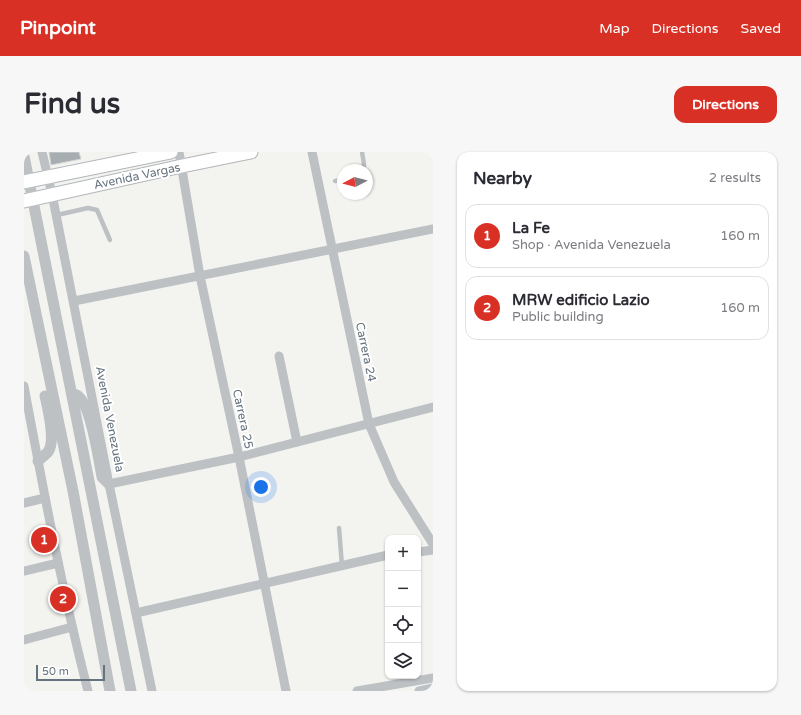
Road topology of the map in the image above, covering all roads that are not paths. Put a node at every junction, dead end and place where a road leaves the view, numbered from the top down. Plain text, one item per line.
1 (42, 152) edge
2 (171, 152) edge
3 (179, 152) edge
4 (251, 152) edge
5 (312, 152) edge
6 (362, 152) edge
7 (24, 156) edge
8 (364, 164) edge
9 (182, 166) junction
10 (48, 177) junction
11 (26, 181) edge
12 (52, 194) junction
13 (29, 200) edge
14 (57, 215) junction
15 (433, 230) edge
16 (110, 240) dead end
17 (333, 250) junction
18 (24, 256) edge
19 (200, 276) junction
20 (74, 301) junction
21 (40, 336) junction
22 (279, 356) dead end
23 (24, 386) edge
24 (72, 394) junction
25 (433, 407) edge
26 (369, 424) junction
27 (297, 442) junction
28 (239, 457) junction
29 (38, 461) junction
30 (109, 484) junction
31 (45, 498) junction
32 (24, 503) edge
33 (340, 528) dead end
34 (433, 544) edge
35 (433, 550) edge
36 (421, 552) edge
37 (385, 556) edge
38 (58, 563) junction
39 (342, 566) junction
40 (24, 571) edge
41 (264, 585) junction
42 (136, 613) junction
43 (72, 627) junction
44 (24, 640) edge
45 (433, 678) edge
46 (413, 679) edge
47 (421, 679) edge
48 (433, 688) edge
49 (88, 691) edge
50 (110, 691) edge
51 (131, 691) edge
52 (152, 691) edge
53 (286, 691) edge
54 (357, 691) edge
55 (419, 691) edge

1 - 10 street, Avenida Venezuela
2 - 10 main road, Avenida Vargas
3 - 9 street, Carrera 25
4 - 9 main road, Avenida Vargas
5 - 17 street, Carrera 24
6 - 8 lane
7 - 11 street
9 - 12 main road, Avenida Vargas
9 - 19 street, Carrera 25
10 - 11 main road, Avenida Vargas
10 - 12 street, Avenida Venezuela
11 - 13 street
12 - 13 main road, Avenida Vargas
12 - 14 street, Avenida Venezuela
13 - 24 street
14 - 16 lane
14 - 20 street, Avenida Venezuela
15 - 17 street
17 - 19 street
17 - 26 street, Carrera 24
18 - 21 street
19 - 20 street
19 - 28 street, Carrera 25
20 - 30 street, Avenida Venezuela
21 - 29 street
21 - 50 street
22 - 27 street
23 - 29 street
24 - 30 street
24 - 51 street
25 - 26 street
26 - 27 street
26 - 34 street, Carrera 24
27 - 28 street
28 - 30 street
28 - 41 street, Carrera 25
29 - 31 street
30 - 42 street, Avenida Venezuela
31 - 32 street
31 - 38 street
33 - 39 lane
35 - 36 street
37 - 39 street
38 - 40 street
38 - 43 street
39 - 41 street
41 - 42 street
41 - 53 street, Carrera 25
42 - 52 street, Avenida Venezuela
43 - 44 street
43 - 49 street
45 - 47 street
46 - 54 street
48 - 55 street

